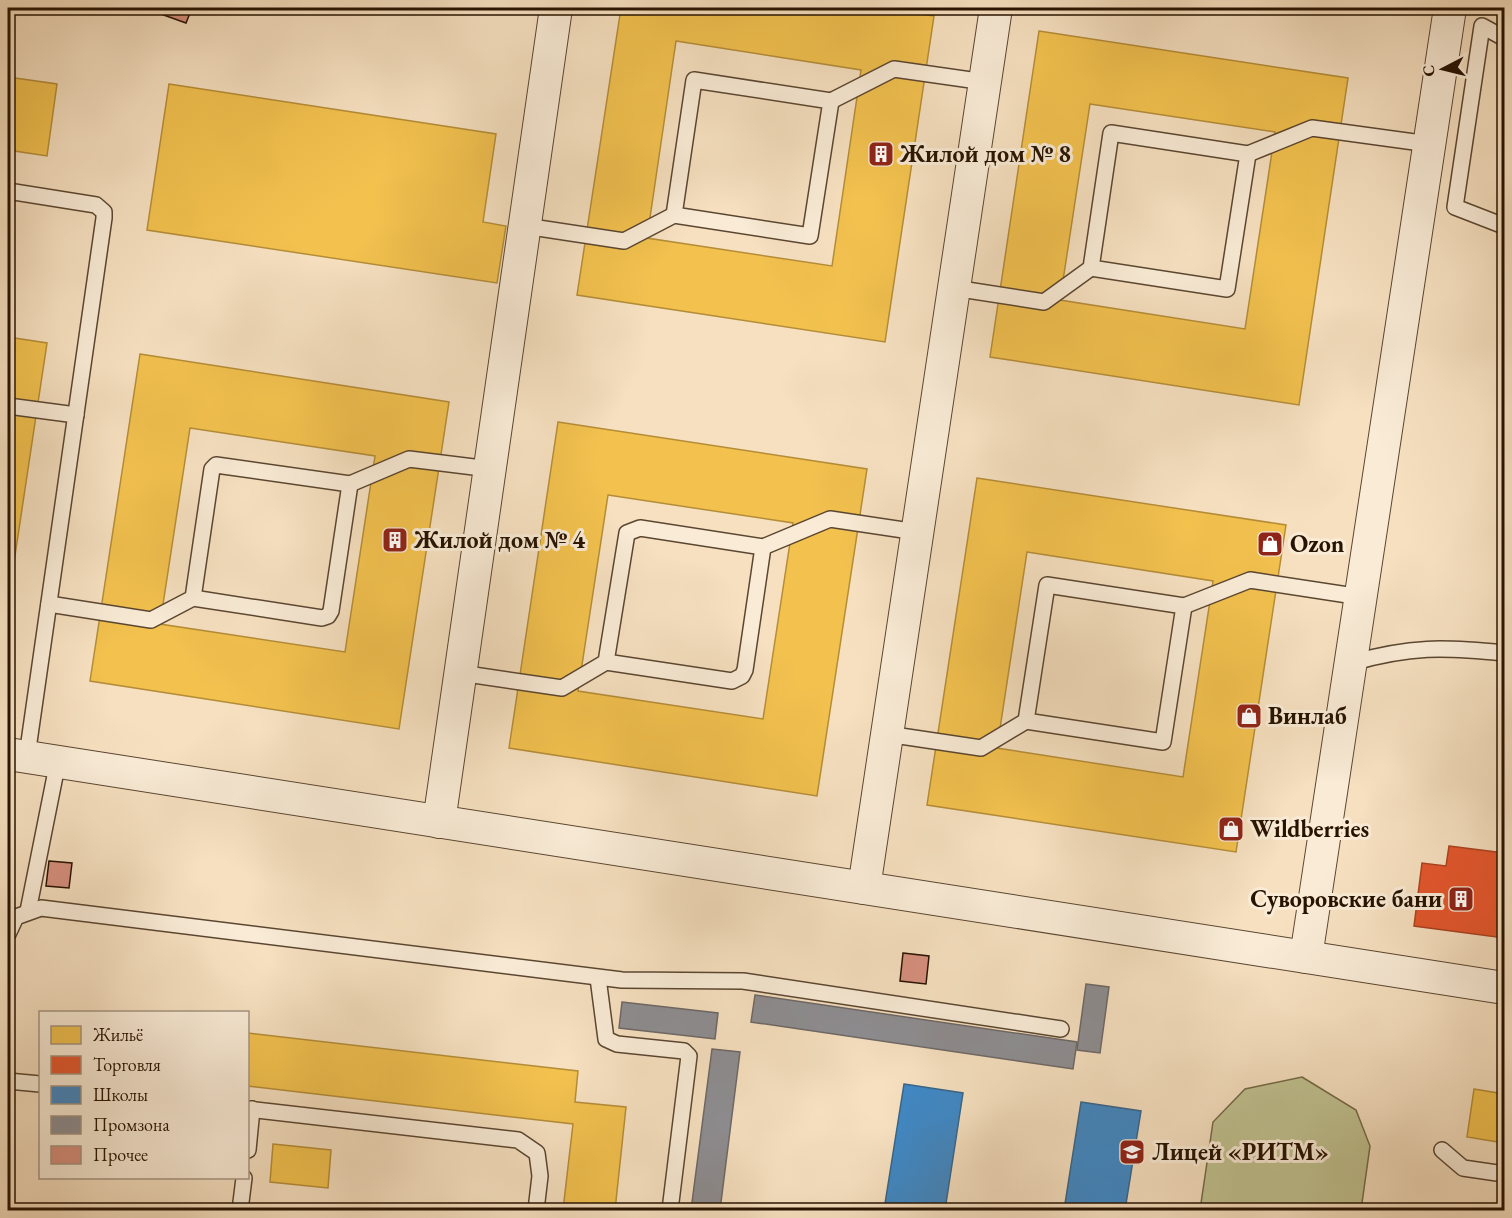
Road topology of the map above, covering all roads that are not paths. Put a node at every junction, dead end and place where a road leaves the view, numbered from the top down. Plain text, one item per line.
1 (556, 8) edge
2 (996, 8) edge
3 (1450, 8) edge
4 (1504, 38) edge
5 (985, 82) junction
6 (831, 101) junction
7 (1429, 144) junction
8 (1248, 154) junction
9 (8, 191) edge
10 (674, 215) junction
11 (525, 226) junction
12 (1504, 226) edge
13 (1091, 268) junction
14 (954, 288) junction
15 (8, 406) edge
16 (76, 415) junction
17 (490, 469) junction
18 (350, 484) junction
19 (917, 532) junction
20 (763, 548) junction
21 (1361, 597) junction
22 (193, 598) junction
23 (49, 604) junction
24 (1184, 606) junction
25 (1504, 653) edge
26 (606, 662) junction
27 (1351, 663) junction
28 (460, 673) junction
29 (1026, 721) junction
30 (887, 734) junction
31 (17, 755) edge
32 (58, 761) junction
33 (439, 822) junction
34 (864, 888) junction
35 (28, 911) junction
36 (8, 934) edge
37 (1306, 957) junction
38 (598, 978) junction
39 (1504, 988) edge
40 (1061, 1029) dead end
41 (8, 1081) edge
42 (39, 1084) edge
43 (250, 1109) edge
44 (249, 1130) edge
45 (1442, 1150) dead end
46 (1504, 1174) edge
47 (244, 1179) edge
48 (240, 1210) edge
49 (536, 1210) edge
50 (670, 1210) edge

1 - 11 street
2 - 5 street
3 - 7 street
4 - 12 lane
5 - 6 lane
5 - 14 street
6 - 10 lane
6 - 10 lane
7 - 8 lane
7 - 21 street
8 - 13 lane
8 - 13 lane
9 - 16 lane
10 - 11 lane
11 - 17 street
13 - 14 lane
14 - 19 street
15 - 16 lane
16 - 23 lane
17 - 18 lane
17 - 28 street
18 - 22 lane
18 - 22 lane
19 - 20 lane
19 - 30 street
20 - 26 lane
20 - 26 lane
21 - 24 lane
21 - 27 street
22 - 23 lane
23 - 31 lane
24 - 29 lane
24 - 29 lane
25 - 27 lane
26 - 28 lane
27 - 37 street
28 - 33 street
29 - 30 lane
30 - 34 street
31 - 32 street
32 - 33 street
32 - 35 lane
33 - 34 street
34 - 37 street
35 - 36 lane
35 - 38 lane
37 - 39 street
38 - 40 lane
38 - 50 lane
41 - 42 lane
43 - 44 lane
43 - 49 lane
45 - 46 lane
47 - 48 lane

